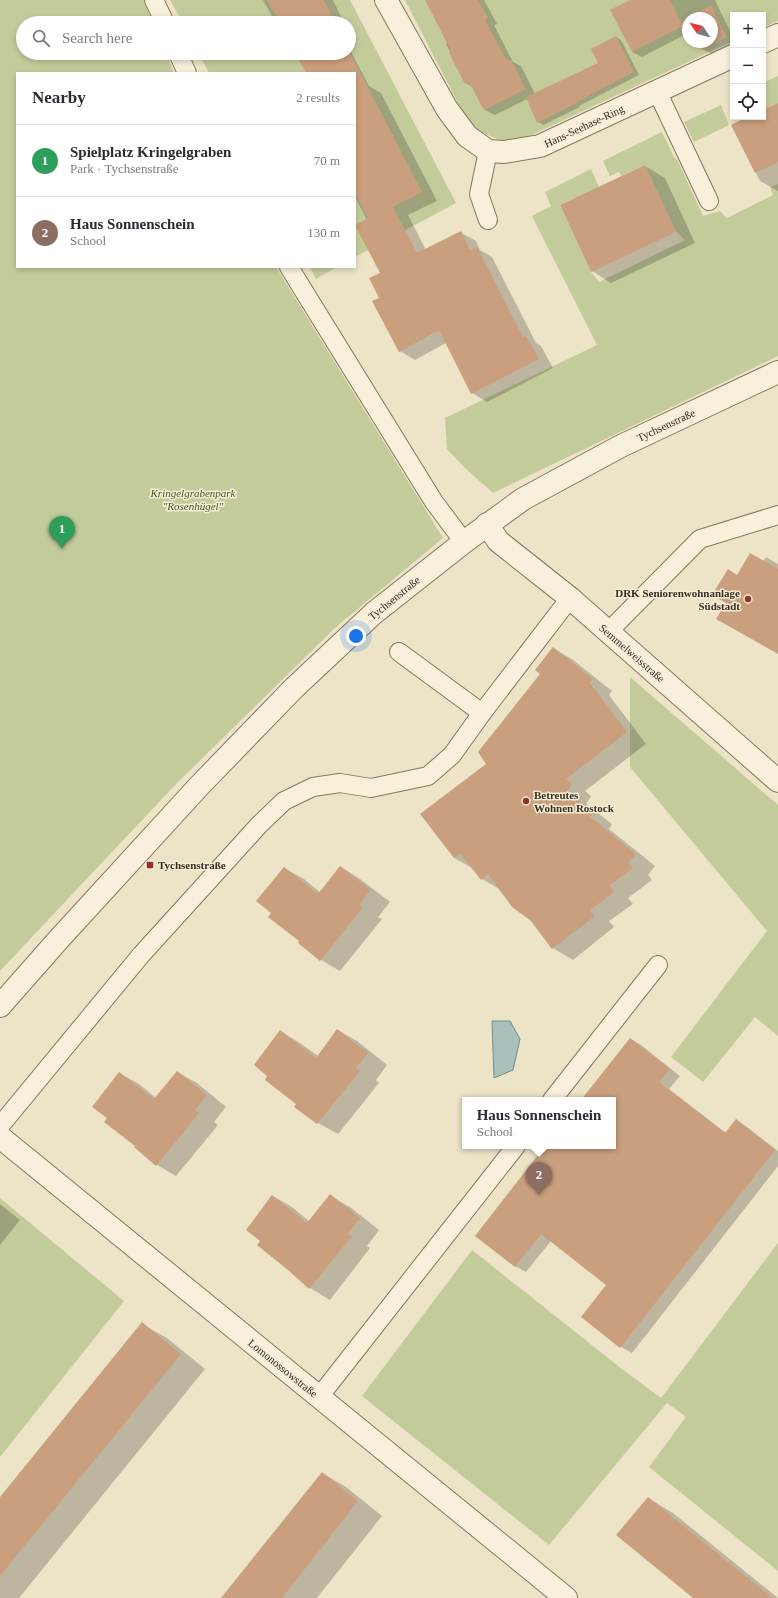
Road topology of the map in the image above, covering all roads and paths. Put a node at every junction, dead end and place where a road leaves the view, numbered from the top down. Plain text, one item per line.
1 (154, 0) edge
2 (386, 0) edge
3 (162, 16) edge
4 (778, 34) edge
5 (766, 40) edge
6 (730, 57) edge
7 (181, 60) edge
8 (187, 72) edge
9 (657, 91) junction
10 (488, 151) junction
11 (708, 201) dead end
12 (488, 220) dead end
13 (290, 268) edge
14 (778, 372) edge
15 (778, 516) edge
16 (487, 524) junction
17 (464, 542) junction
18 (570, 598) junction
19 (608, 632) junction
20 (399, 652) dead end
21 (482, 713) junction
22 (778, 781) edge
23 (658, 966) dead end
24 (0, 1006) edge
25 (554, 1097) edge
26 (0, 1126) edge
27 (0, 1137) edge
28 (514, 1149) edge
29 (319, 1397) junction
30 (566, 1598) edge

1 - 3 lane
2 - 10 street
4 - 5 street
6 - 9 street, Hans-Seehase-Ring
7 - 8 lane
9 - 10 street, Hans-Seehase-Ring
9 - 11 lane
10 - 12 lane
13 - 17 lane
14 - 16 street, Tychsenstraße
15 - 19 lane
16 - 17 street, Tychsenstraße
16 - 18 street, Semmelweisstraße
17 - 24 street, Tychsenstraße
18 - 19 street, Semmelweisstraße
18 - 21 lane
19 - 22 street, Semmelweisstraße
20 - 21 lane
21 - 26 lane
23 - 25 lane
27 - 29 street, Lomonossowstraße
28 - 29 lane
29 - 30 street, Lomonossowstraße

